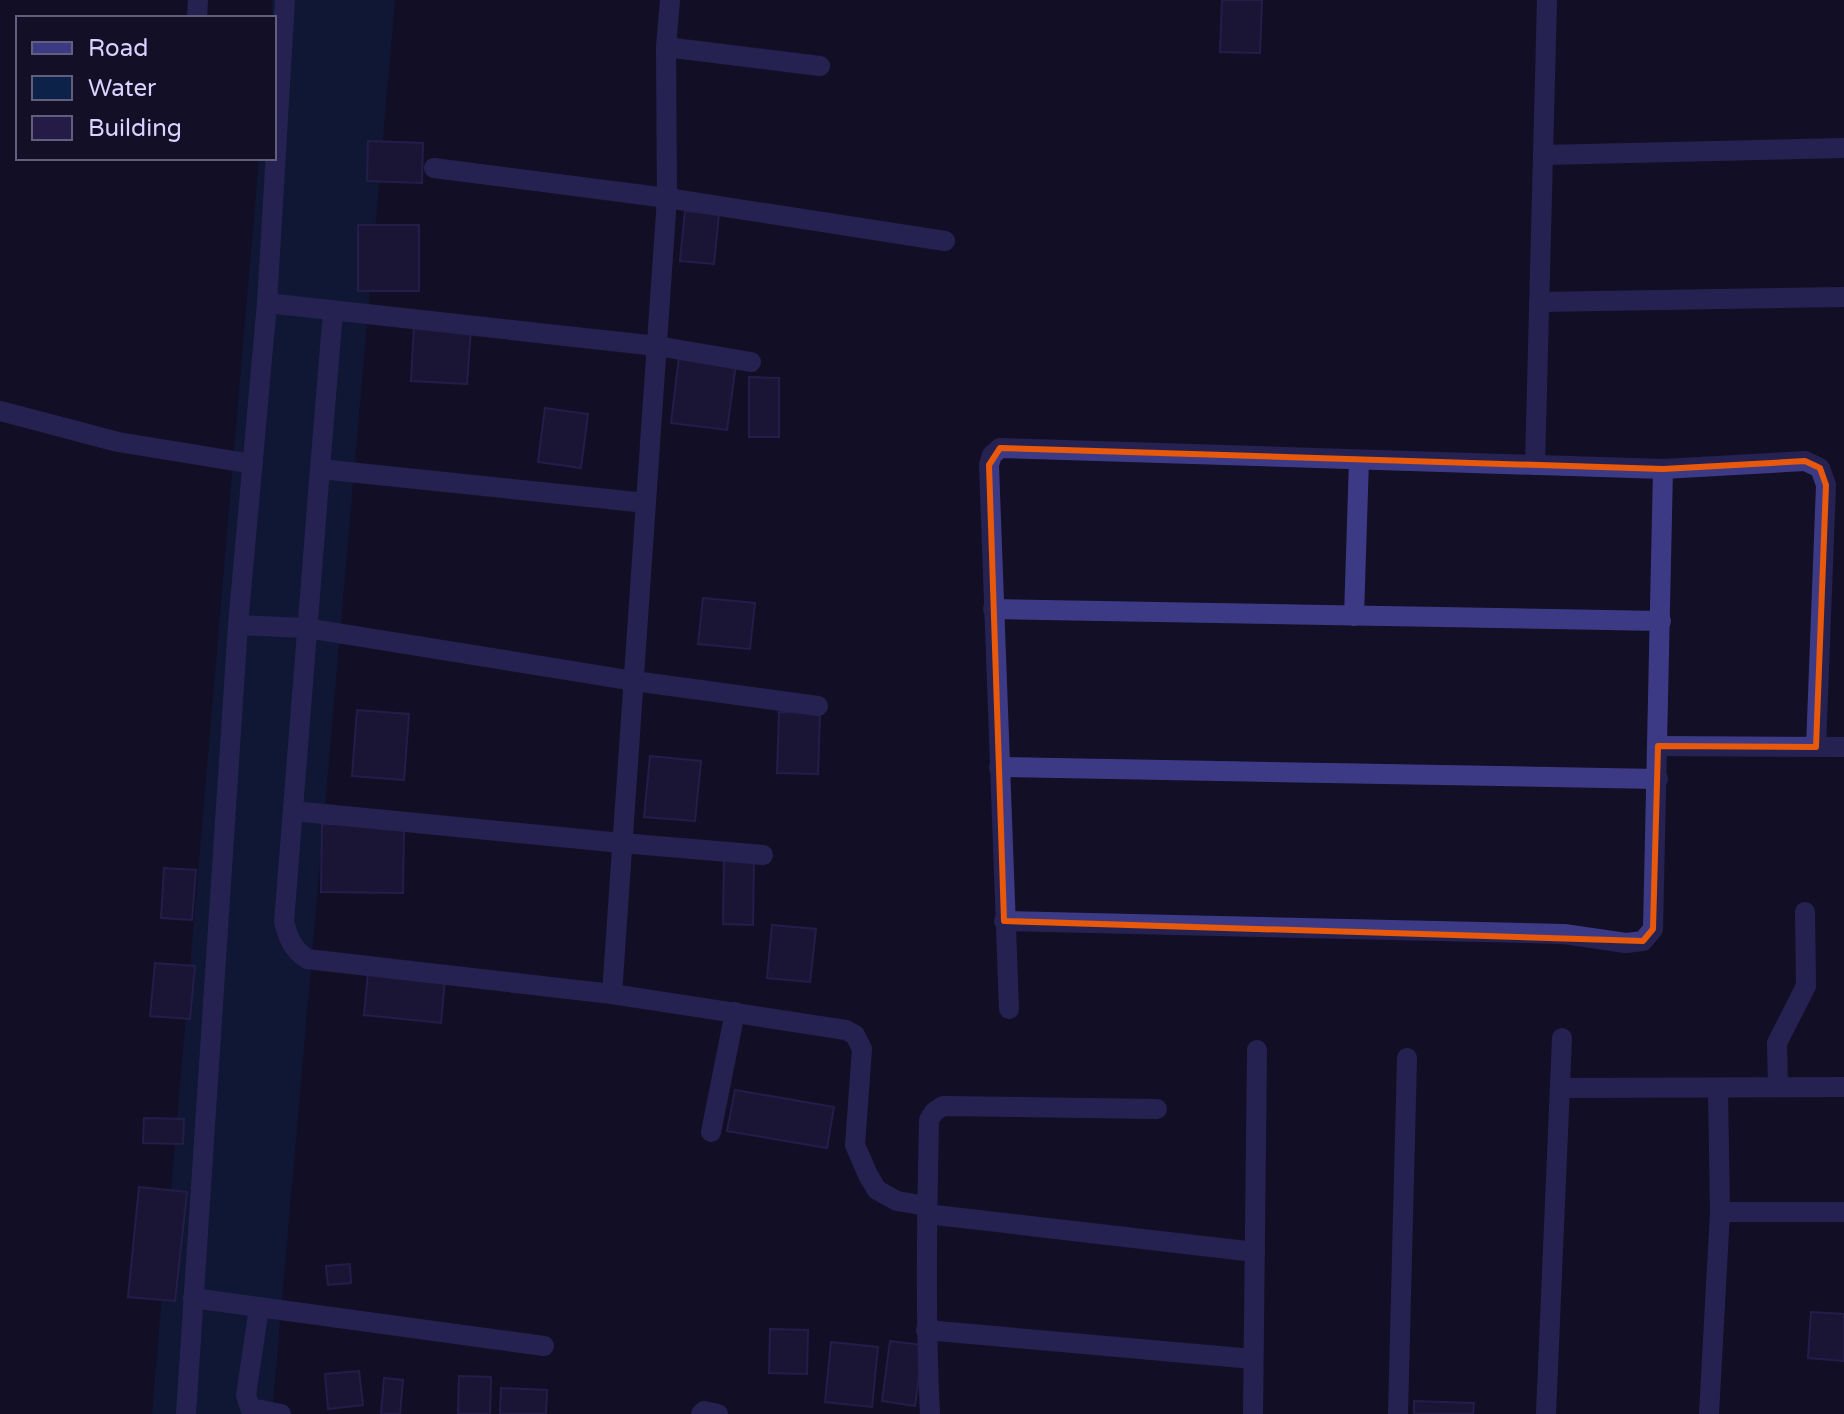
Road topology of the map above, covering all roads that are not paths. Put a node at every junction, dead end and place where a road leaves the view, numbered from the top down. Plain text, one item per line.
1 (285, 0) edge
2 (670, 0) edge
3 (1547, 0) edge
4 (666, 47) junction
5 (820, 66) dead end
6 (1844, 148) edge
7 (1543, 155) junction
8 (434, 168) dead end
9 (667, 198) junction
10 (945, 241) dead end
11 (1844, 297) edge
12 (1539, 302) junction
13 (272, 304) junction
14 (328, 310) junction
15 (657, 346) junction
16 (751, 362) dead end
17 (0, 411) edge
18 (1359, 460) junction
19 (253, 464) junction
20 (1535, 465) junction
21 (320, 469) junction
22 (1663, 469) junction
23 (646, 503) junction
24 (993, 609) junction
25 (1354, 616) junction
26 (1661, 621) junction
27 (238, 625) junction
28 (303, 628) junction
29 (634, 681) junction
30 (818, 706) dead end
31 (1658, 746) junction
32 (1816, 747) junction
33 (1844, 747) edge
34 (999, 767) junction
35 (1658, 779) junction
36 (293, 811) junction
37 (622, 843) junction
38 (763, 855) dead end
39 (1805, 912) dead end
40 (1004, 921) junction
41 (612, 994) junction
42 (1009, 1009) dead end
43 (735, 1012) junction
44 (1562, 1038) dead end
45 (1257, 1050) dead end
46 (1407, 1058) dead end
47 (1778, 1087) junction
48 (1844, 1087) edge
49 (1560, 1088) junction
50 (1718, 1088) junction
51 (1157, 1109) dead end
52 (711, 1132) dead end
53 (927, 1210) junction
54 (1720, 1212) junction
55 (1844, 1212) edge
56 (1255, 1252) junction
57 (202, 1299) junction
58 (253, 1307) junction
59 (926, 1330) junction
60 (544, 1346) dead end
61 (1253, 1359) junction
62 (186, 1414) edge
63 (281, 1414) edge
64 (701, 1414) edge
65 (718, 1414) edge
66 (930, 1414) edge
67 (1253, 1414) edge
68 (1398, 1414) edge
69 (1546, 1414) edge
70 (1709, 1414) edge

1 - 13 street
2 - 4 street
3 - 7 street
4 - 5 street
4 - 9 street
6 - 7 street
7 - 12 street
8 - 9 street
9 - 10 street
9 - 15 street
11 - 12 street
12 - 20 street
13 - 14 street
13 - 19 street
14 - 15 street
14 - 21 street
15 - 16 street
15 - 23 street
17 - 19 street
18 - 20 street
18 - 24 street
18 - 25 street
19 - 27 street
20 - 22 street
21 - 23 street
21 - 28 street
22 - 26 street
22 - 32 street
23 - 29 street
24 - 25 street
24 - 34 street
25 - 26 street
26 - 31 street
27 - 28 street
27 - 57 street
28 - 29 street
28 - 36 street
29 - 30 street
29 - 37 street
31 - 32 street
31 - 35 street
32 - 33 street
34 - 35 street
34 - 40 street
35 - 40 street
36 - 37 street
36 - 41 street
37 - 38 street
37 - 41 street
39 - 47 street
40 - 42 street
41 - 43 street
43 - 52 street
43 - 53 street
44 - 49 street
45 - 56 street
46 - 68 street
47 - 48 street
47 - 50 street
49 - 50 street
49 - 69 street
50 - 54 street
51 - 53 street
53 - 56 street
53 - 59 street
54 - 55 street
54 - 70 street
56 - 61 street
57 - 58 street
57 - 62 street
58 - 60 street
58 - 63 street
59 - 61 street
59 - 66 street
61 - 67 street
64 - 65 street

